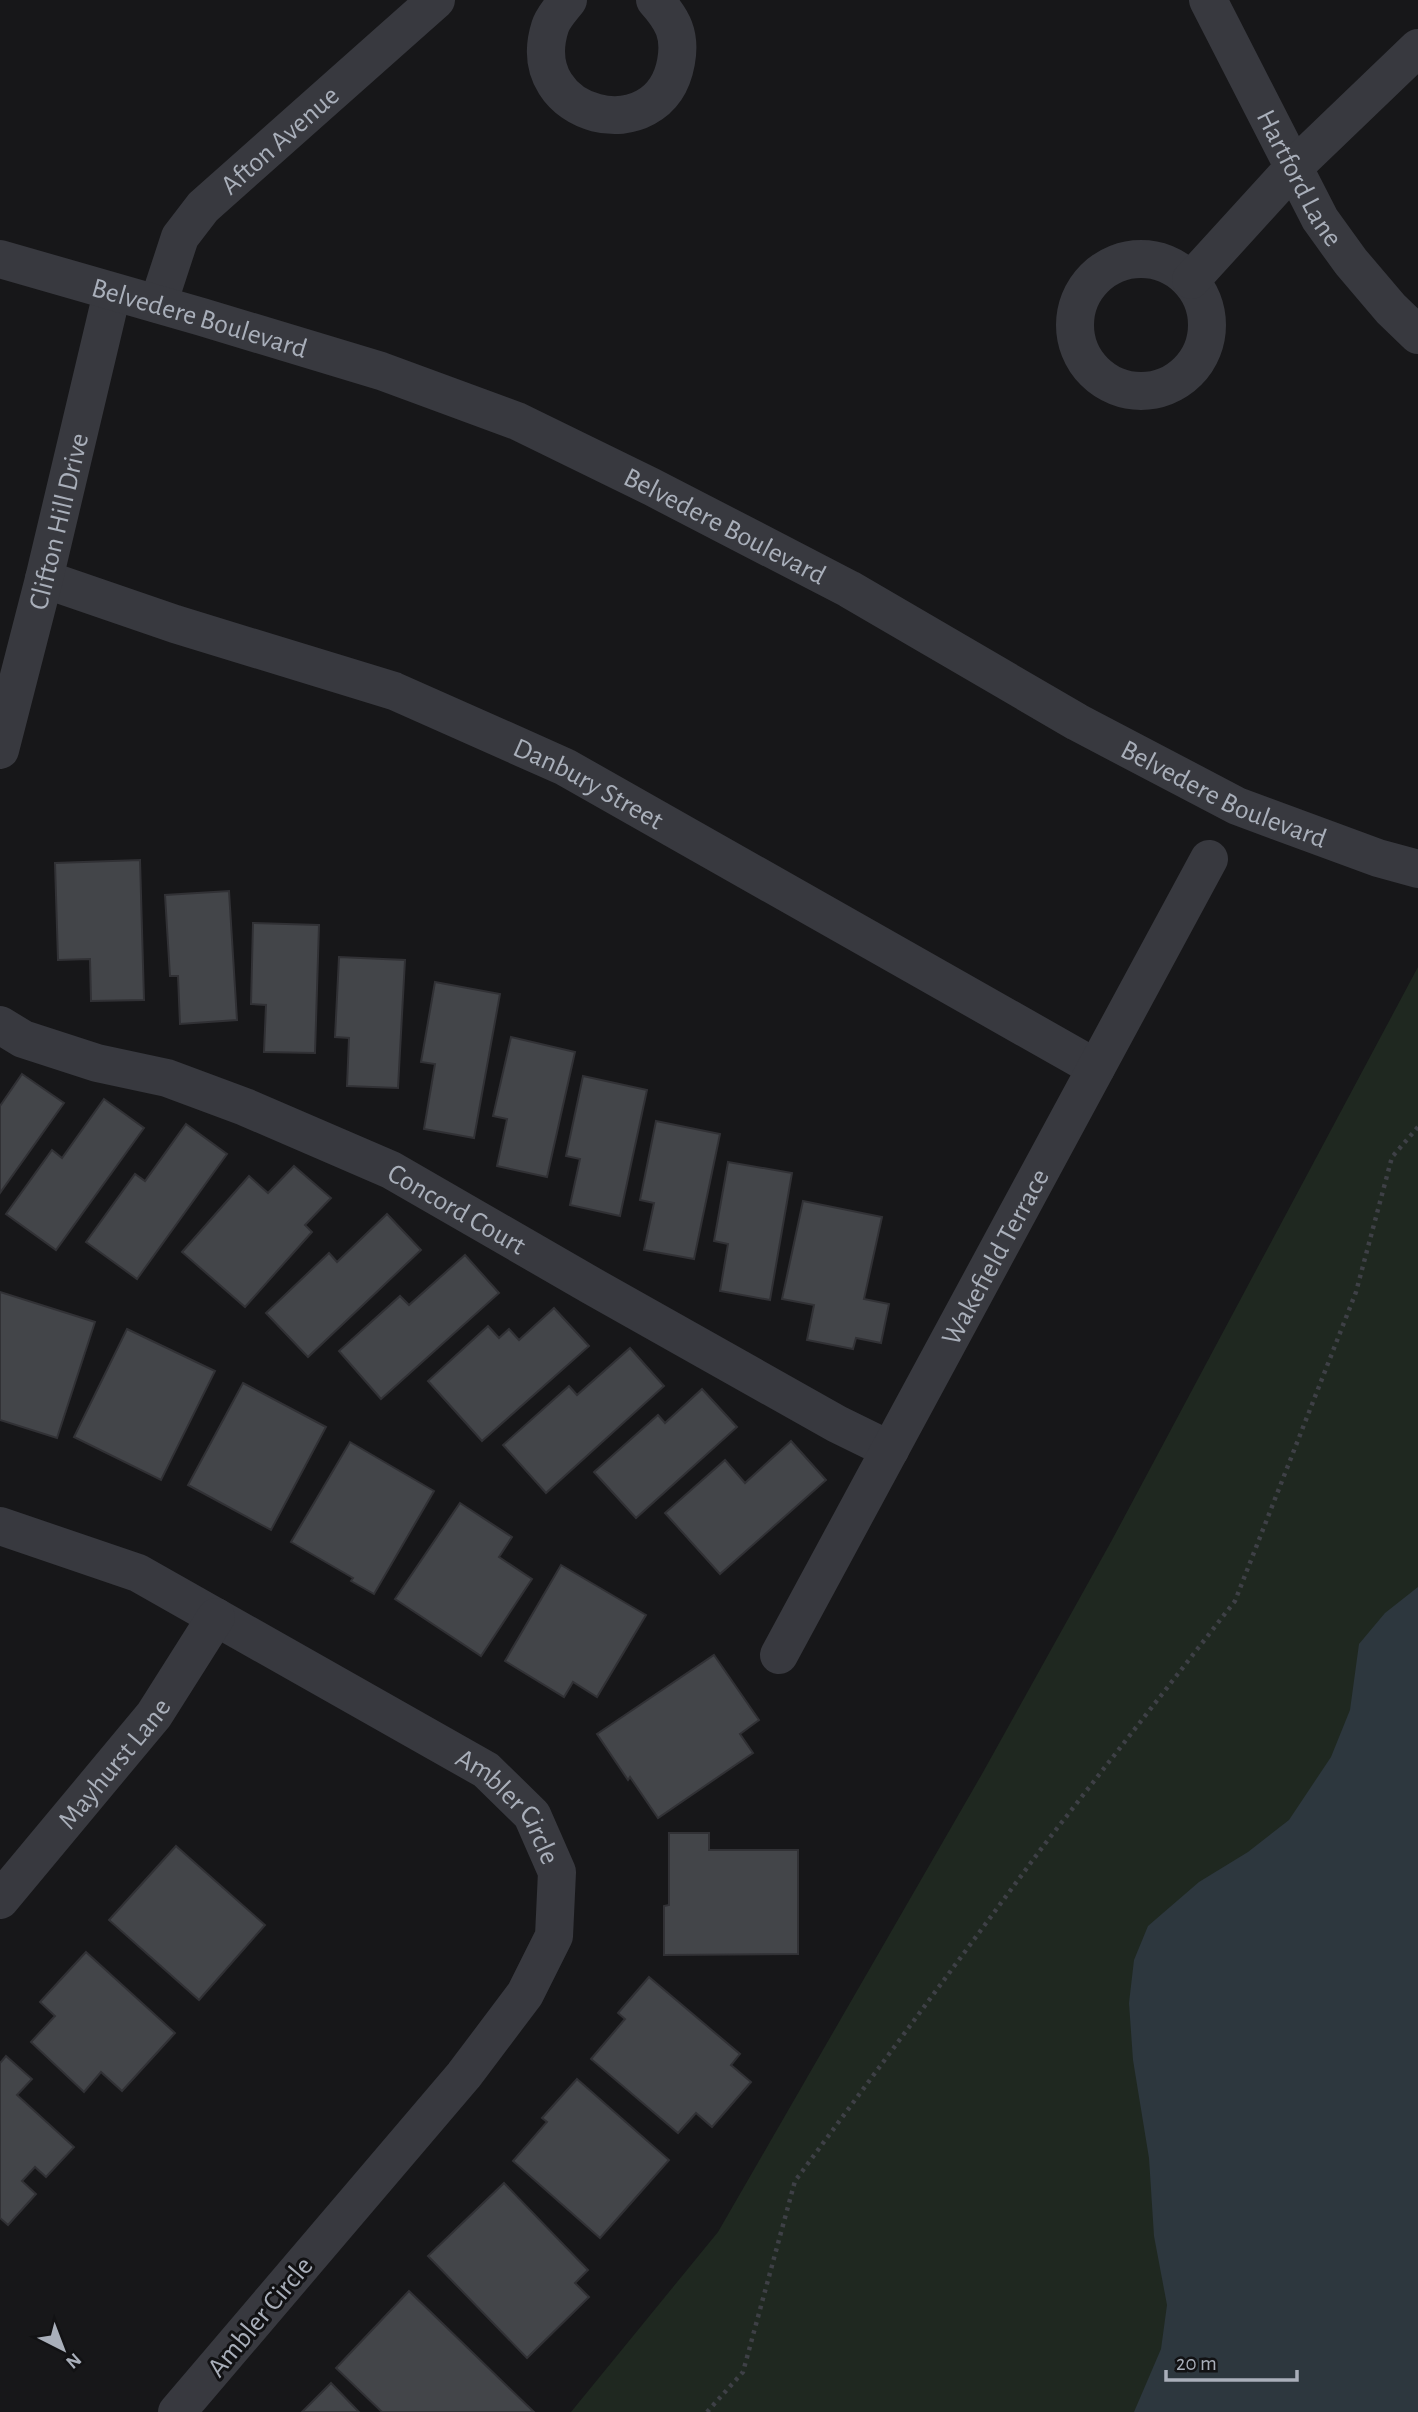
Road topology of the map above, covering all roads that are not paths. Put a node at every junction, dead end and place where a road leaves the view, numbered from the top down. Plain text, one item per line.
1 (436, 0) edge
2 (568, 0) edge
3 (655, 0) edge
4 (1208, 0) edge
5 (1418, 48) edge
6 (1294, 167) junction
7 (0, 259) edge
8 (1191, 281) dead end
9 (113, 293) junction
10 (158, 304) junction
11 (1418, 335) edge
12 (44, 579) junction
13 (0, 750) edge
14 (1209, 859) dead end
15 (1418, 869) edge
16 (0, 1025) edge
17 (1096, 1068) junction
18 (890, 1450) junction
19 (0, 1526) edge
20 (216, 1617) junction
21 (779, 1655) dead end
22 (0, 1900) edge
23 (177, 2412) edge

1 - 10 street, Afton Avenue
2 - 3 street
4 - 6 street, Hartford Lane
5 - 6 street
6 - 8 street
6 - 11 street, Hartford Lane
7 - 9 street, Belvedere Boulevard
9 - 10 street, Belvedere Boulevard
9 - 12 street, Clifton Hill Drive
10 - 15 street, Belvedere Boulevard
12 - 13 street, Clifton Hill Drive
12 - 17 street, Danbury Street
14 - 17 street, Wakefield Terrace
16 - 18 street, Concord Court
17 - 18 street, Wakefield Terrace
18 - 21 street, Wakefield Terrace
19 - 20 street, Ambler Circle
20 - 22 street, Mayhurst Lane
20 - 23 street, Ambler Circle

